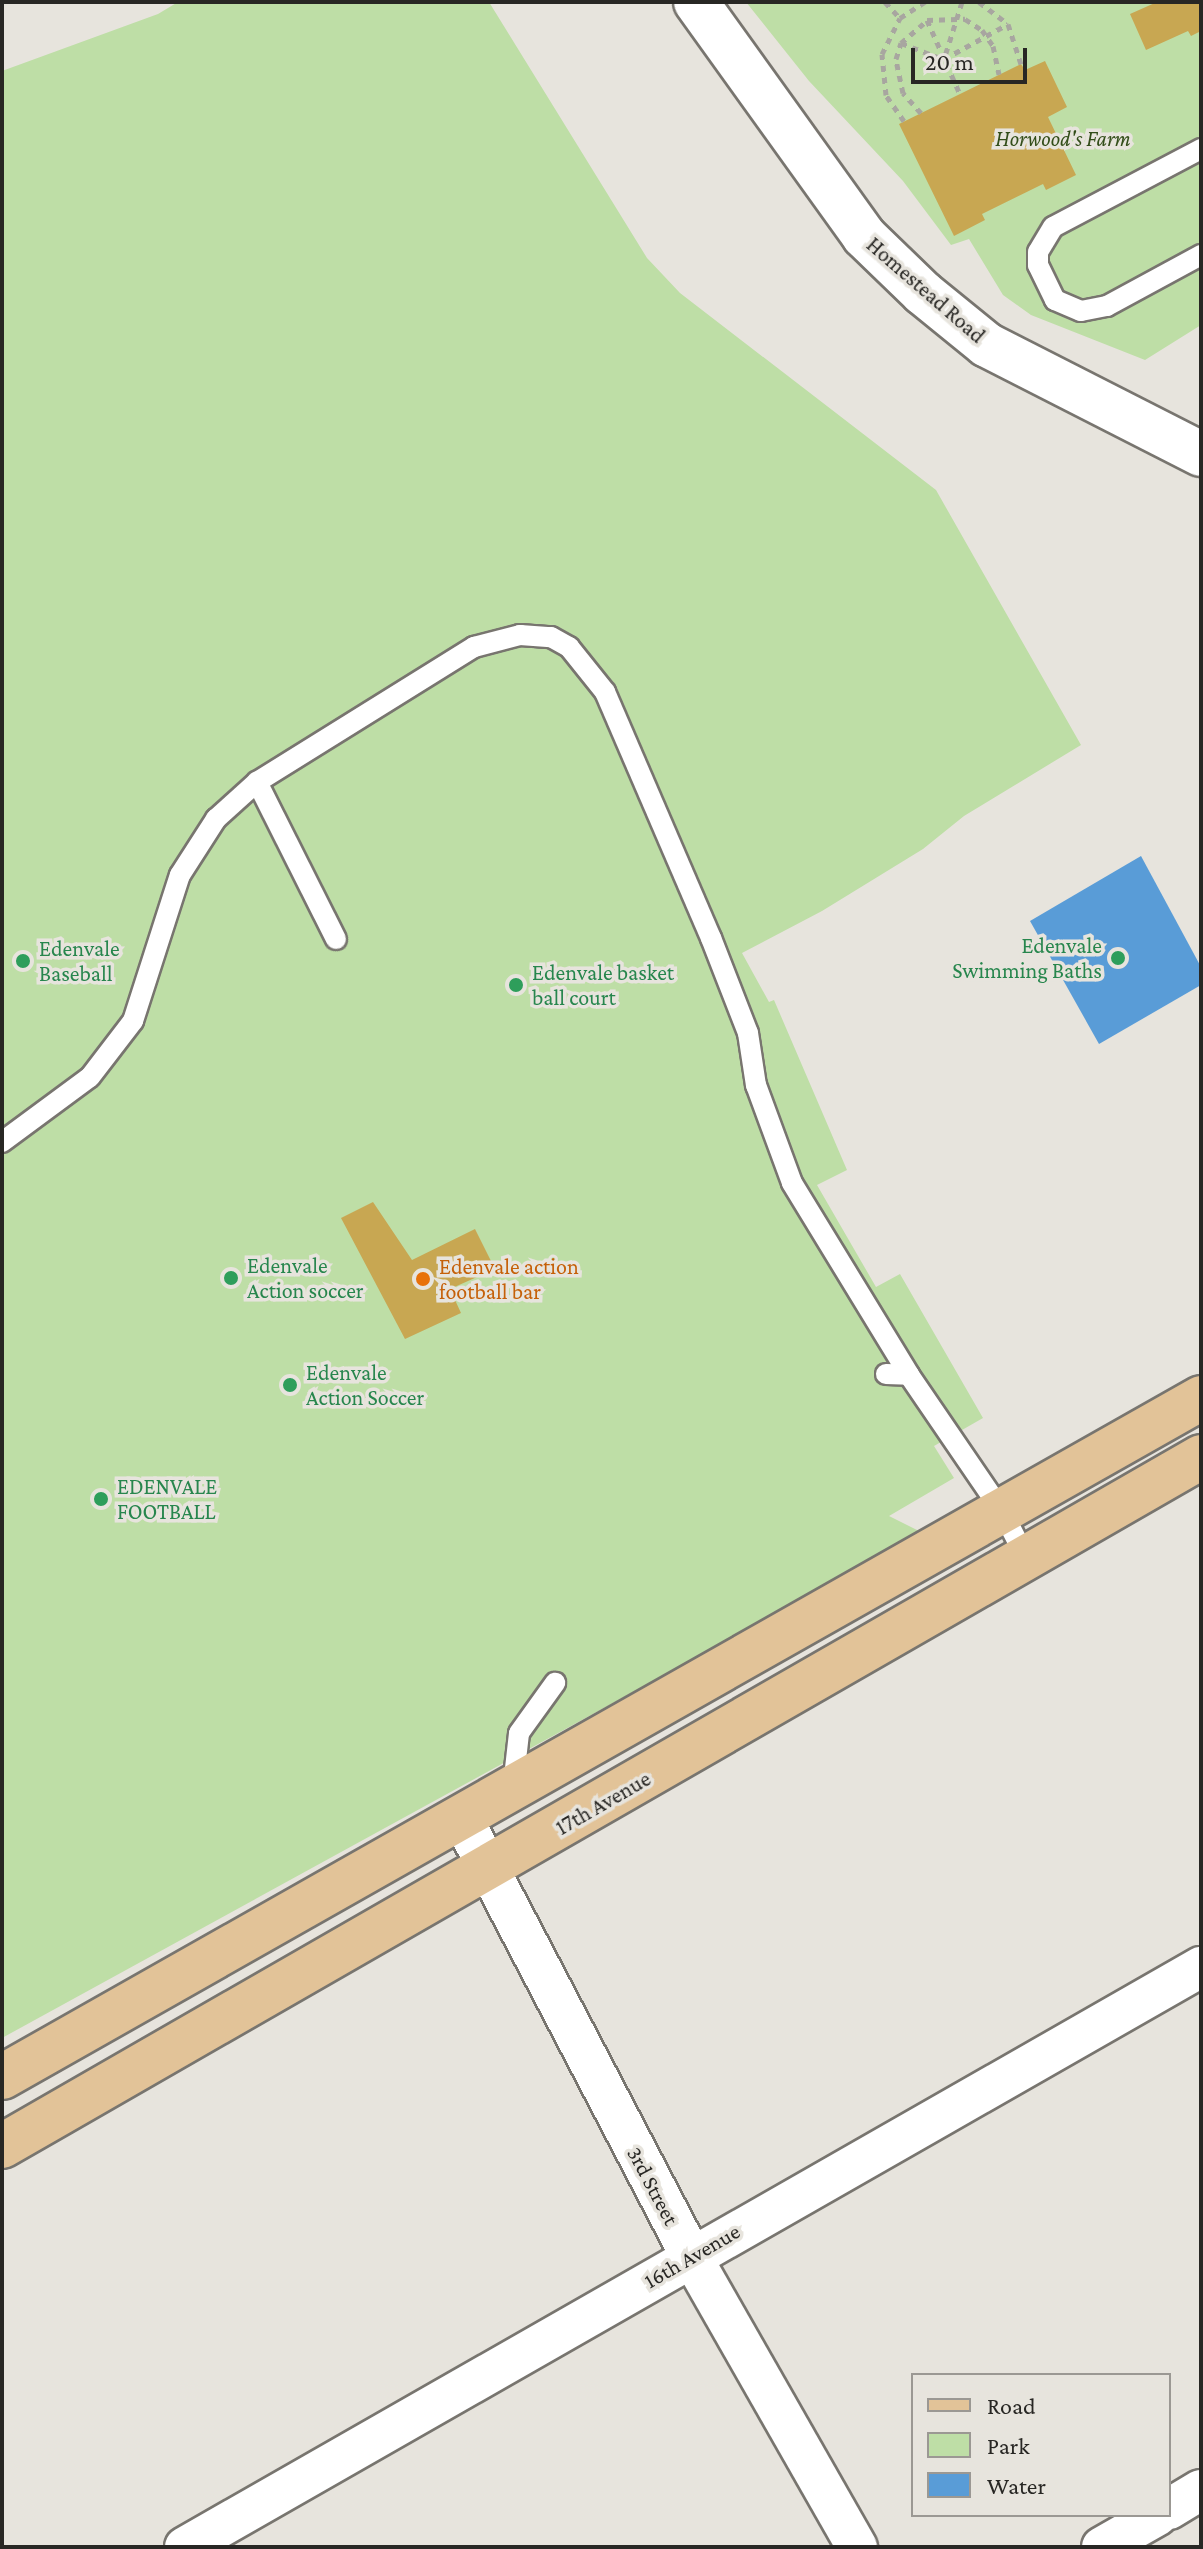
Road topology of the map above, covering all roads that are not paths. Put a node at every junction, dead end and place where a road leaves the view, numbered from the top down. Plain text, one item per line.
1 (696, 2) edge
2 (1201, 149) edge
3 (1201, 255) edge
4 (1201, 454) edge
5 (257, 782) junction
6 (336, 939) dead end
7 (2, 1142) edge
8 (886, 1374) dead end
9 (909, 1375) junction
10 (1201, 1398) edge
11 (1201, 1457) edge
12 (1003, 1513) junction
13 (1025, 1556) junction
14 (555, 1683) dead end
15 (513, 1786) junction
16 (462, 1818) junction
17 (487, 1871) junction
18 (1201, 1967) edge
19 (2, 2077) edge
20 (2, 2146) edge
21 (691, 2256) junction
22 (1201, 2490) edge
23 (1171, 2508) edge
24 (1154, 2517) edge
25 (185, 2547) edge
26 (857, 2547) edge
27 (1102, 2547) edge

1 - 4 main road, Homestead Road
2 - 3 lane
5 - 6 lane
5 - 7 lane
5 - 9 lane
8 - 9 lane
9 - 12 lane
10 - 12 main road
11 - 13 main road, 17th Avenue
12 - 13 lane
12 - 15 main road
13 - 17 main road, 17th Avenue
14 - 15 lane
15 - 16 main road
16 - 17 street, 3rd Street
16 - 19 main road
17 - 20 main road, 17th Avenue
17 - 21 street, 3rd Street
18 - 21 street, 16th Avenue
21 - 25 street, 16th Avenue
21 - 26 street, 3rd Street
22 - 23 street
24 - 27 street

